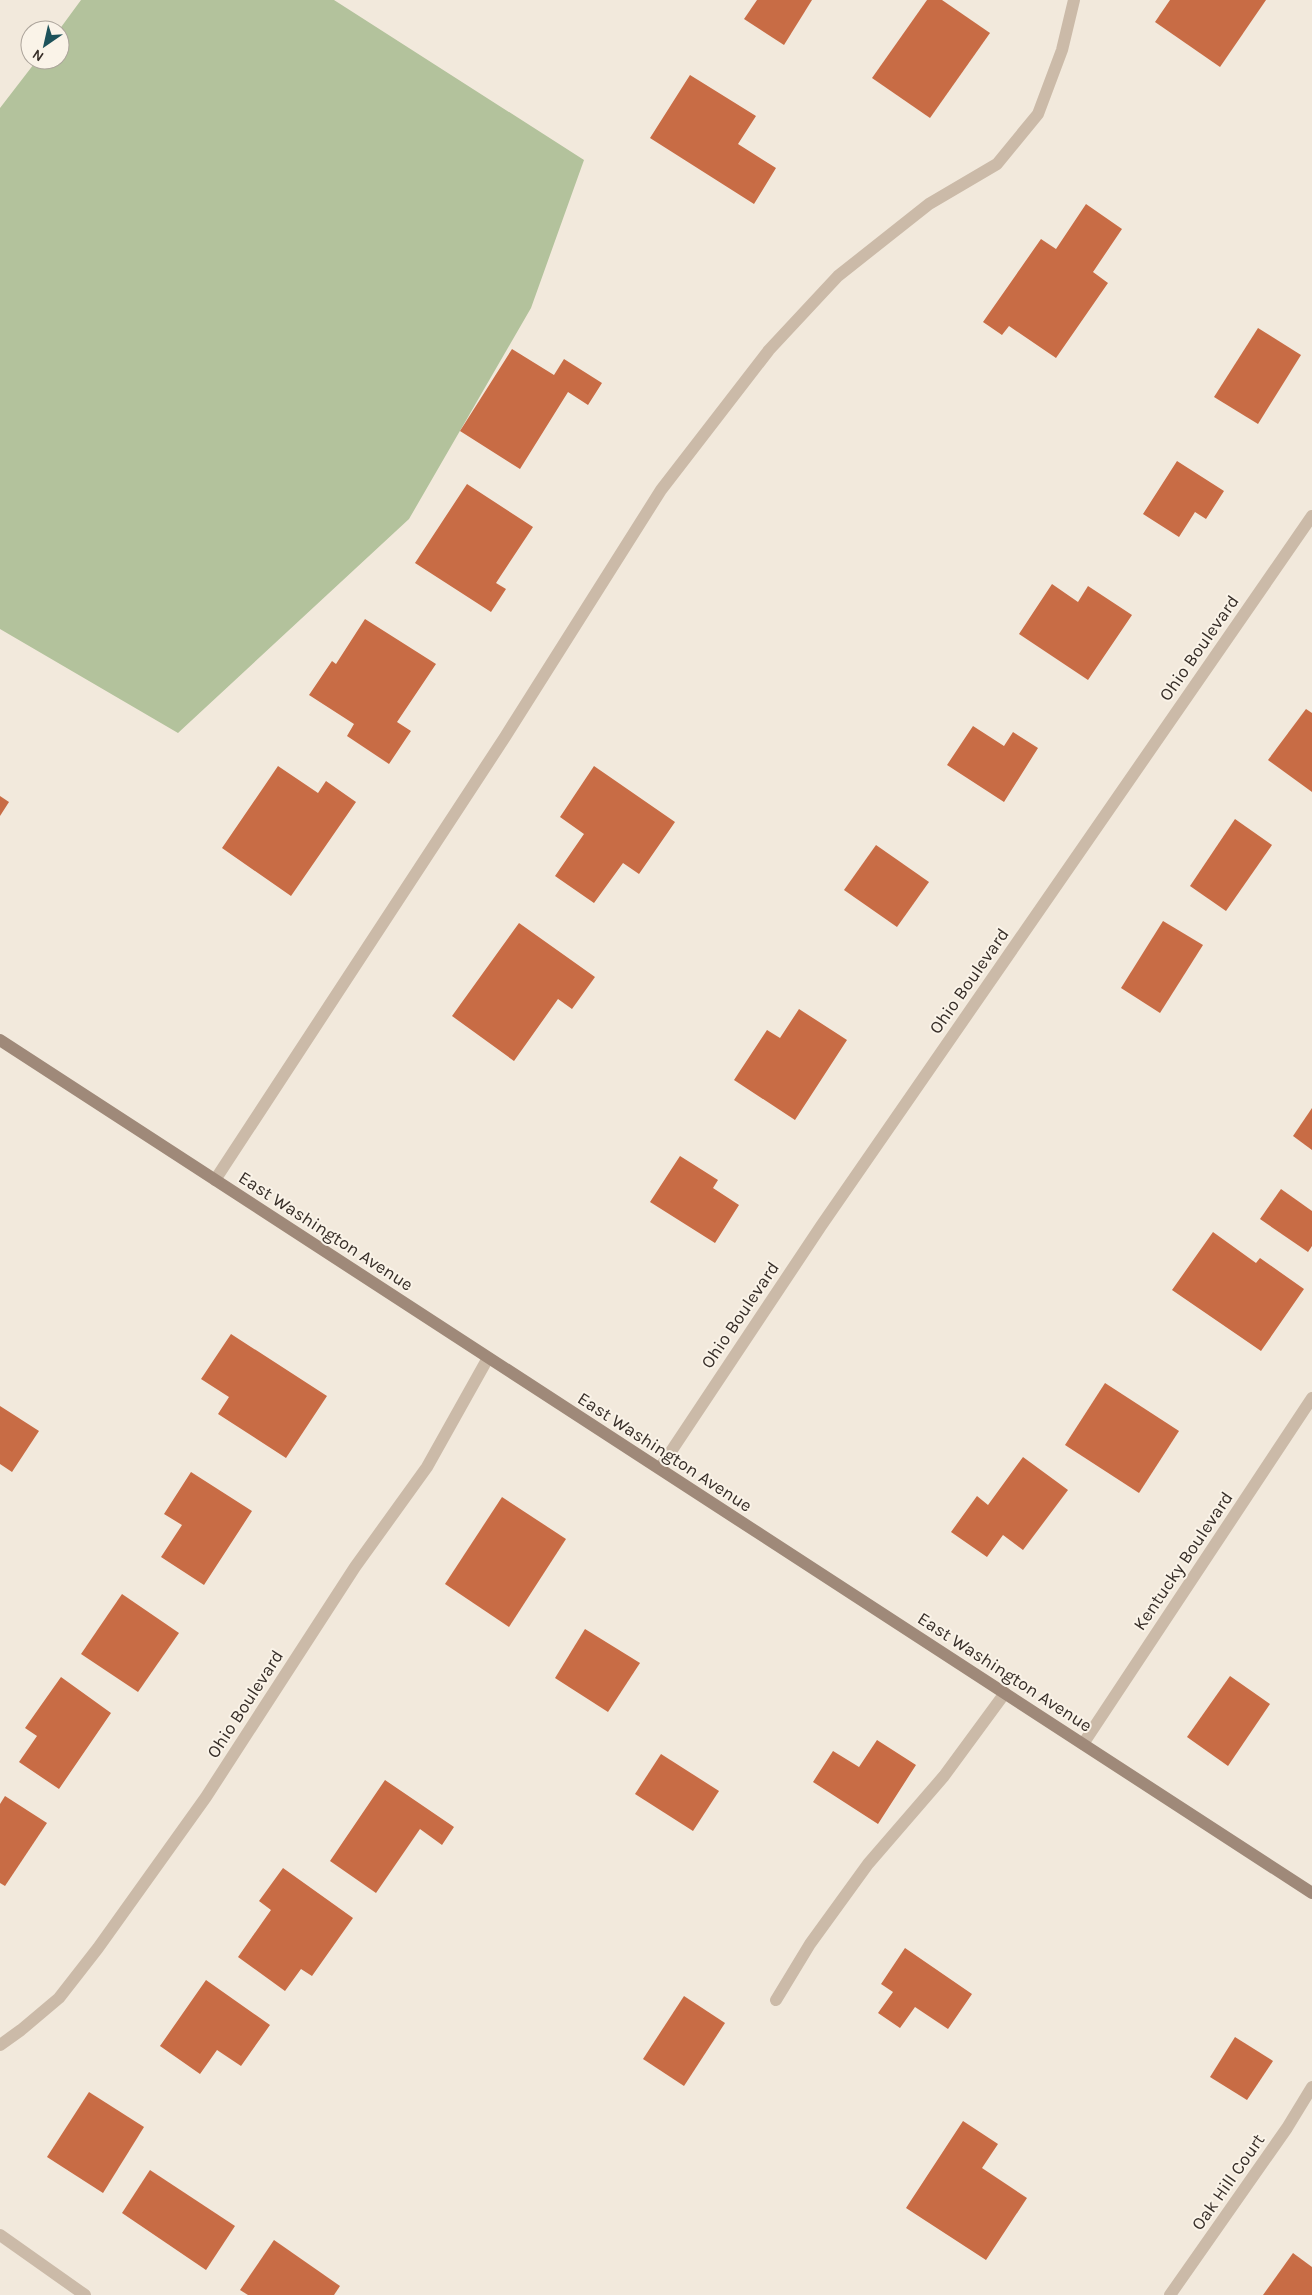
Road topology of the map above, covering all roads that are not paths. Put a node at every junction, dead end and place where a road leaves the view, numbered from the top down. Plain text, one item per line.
1 (1074, 0) edge
2 (1312, 516) edge
3 (0, 1040) edge
4 (215, 1180) junction
5 (488, 1358) junction
6 (1312, 1398) edge
7 (660, 1468) junction
8 (1005, 1693) junction
9 (1083, 1744) junction
10 (1312, 1892) edge
11 (776, 2000) dead end
12 (0, 2044) edge
13 (1312, 2087) edge
14 (0, 2235) edge
15 (85, 2295) edge
16 (1170, 2295) edge

1 - 4 street
2 - 7 street, Ohio Boulevard
3 - 4 street, East Washington Avenue
4 - 5 street, East Washington Avenue
5 - 7 street, East Washington Avenue
5 - 12 street, Ohio Boulevard
6 - 9 street, Kentucky Boulevard
7 - 8 street, East Washington Avenue
8 - 9 street, East Washington Avenue
8 - 11 street
9 - 10 street, East Washington Avenue
13 - 16 street, Oak Hill Court
14 - 15 street

